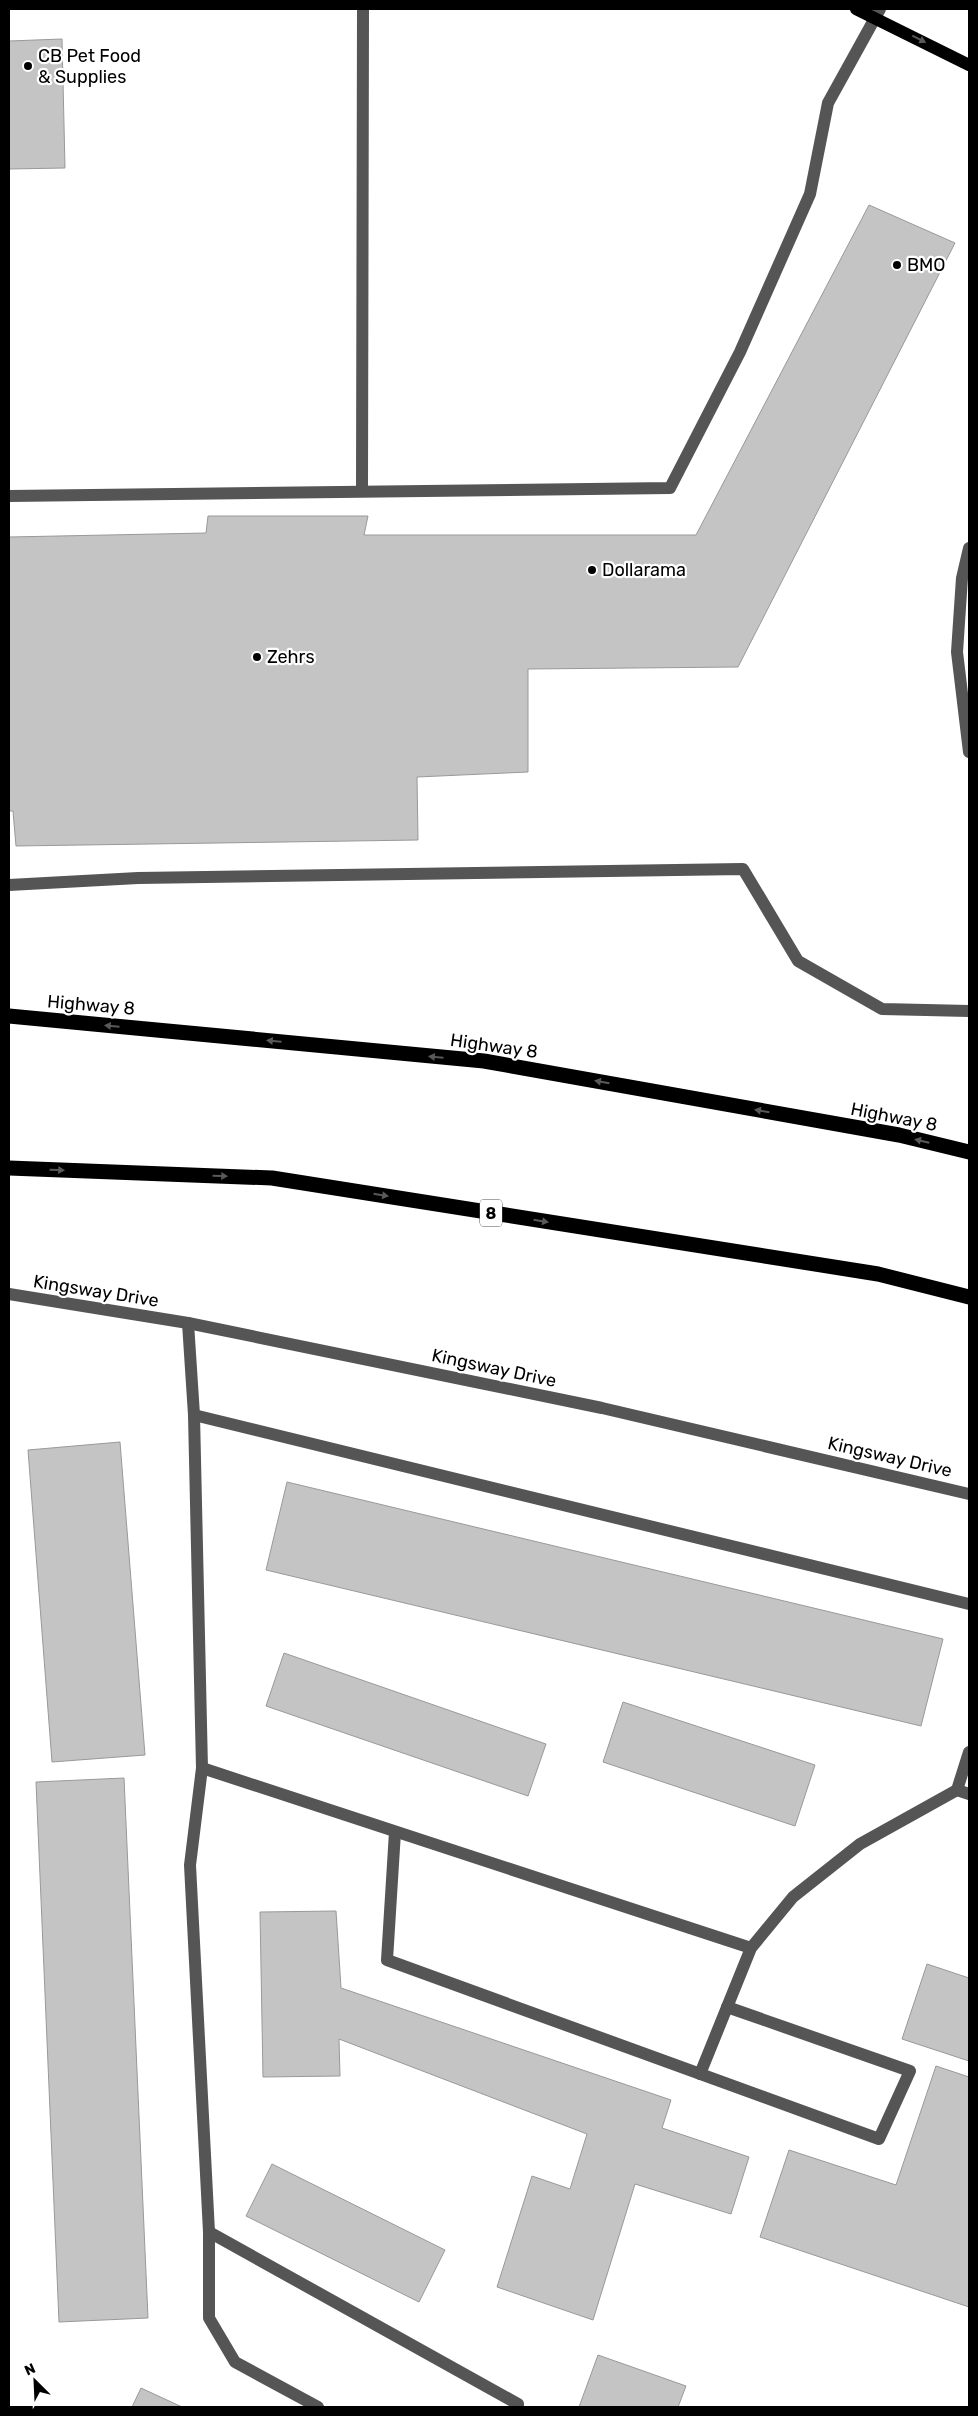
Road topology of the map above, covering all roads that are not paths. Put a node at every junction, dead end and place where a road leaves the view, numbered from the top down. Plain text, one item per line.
1 (363, 9) edge
2 (856, 9) edge
3 (878, 13) edge
4 (969, 65) edge
5 (362, 491) junction
6 (9, 496) edge
7 (969, 548) edge
8 (969, 752) edge
9 (9, 885) edge
10 (969, 1011) edge
11 (9, 1016) edge
12 (969, 1152) edge
13 (9, 1168) edge
14 (9, 1294) edge
15 (969, 1297) edge
16 (188, 1323) junction
17 (194, 1415) junction
18 (969, 1494) edge
19 (969, 1604) edge
20 (969, 1752) edge
21 (202, 1768) junction
22 (957, 1790) junction
23 (969, 1794) edge
24 (395, 1832) junction
25 (751, 1948) junction
26 (727, 2007) junction
27 (700, 2074) junction
28 (209, 2232) junction
29 (318, 2407) edge
30 (518, 2407) edge

1 - 5 street
2 - 3 main road
3 -> 4 main road
3 - 5 street
5 - 6 street
7 - 8 street
9 - 10 street
12 -> 11 highway, Highway 8
13 -> 15 highway, 8
14 - 16 street, Kingsway Drive
16 - 17 street
16 - 18 street, Kingsway Drive
17 - 19 street
17 - 21 street
20 - 22 street
21 - 24 street
21 - 28 street
22 - 23 street
22 - 25 street
24 - 25 street
24 - 27 street
25 - 26 street
26 - 27 street
26 - 27 street
28 - 29 street
28 - 30 street

